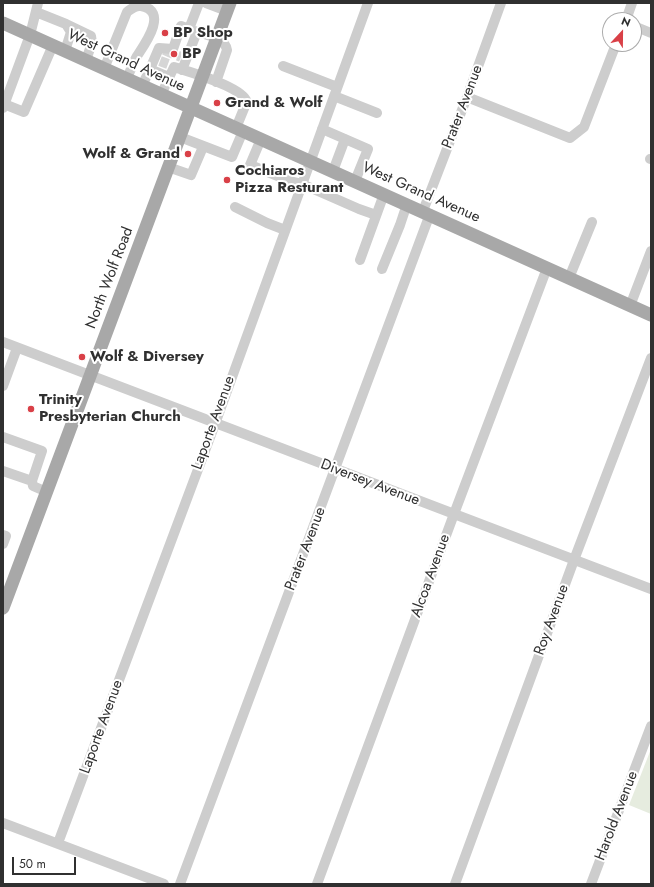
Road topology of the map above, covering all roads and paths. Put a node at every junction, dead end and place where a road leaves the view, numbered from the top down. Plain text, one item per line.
1 (199, 3) edge
2 (206, 3) edge
3 (368, 3) edge
4 (501, 3) edge
5 (228, 7) edge
6 (37, 8) edge
7 (3, 23) edge
8 (66, 24) junction
9 (193, 31) junction
10 (30, 35) junction
11 (216, 39) junction
12 (59, 48) junction
13 (613, 52) edge
14 (86, 60) junction
15 (168, 64) junction
16 (283, 66) dead end
17 (104, 69) junction
18 (150, 69) junction
19 (202, 76) junction
20 (169, 77) junction
21 (126, 79) junction
22 (216, 82) junction
23 (142, 86) junction
24 (335, 91) junction
25 (161, 95) junction
26 (467, 97) junction
27 (4, 106) edge
28 (191, 108) junction
29 (377, 113) dead end
30 (239, 129) junction
31 (322, 129) junction
32 (180, 137) junction
33 (261, 139) junction
34 (345, 139) junction
35 (203, 146) junction
36 (310, 160) junction
37 (168, 167) junction
38 (333, 171) junction
39 (355, 181) junction
40 (302, 184) junction
41 (384, 194) junction
42 (407, 204) junction
43 (235, 207) dead end
44 (427, 213) junction
45 (376, 215) junction
46 (592, 222) dead end
47 (285, 230) junction
48 (651, 250) edge
49 (360, 260) dead end
50 (547, 268) junction
51 (382, 269) dead end
52 (569, 278) junction
53 (630, 306) junction
54 (651, 315) edge
55 (3, 342) edge
56 (16, 348) junction
57 (651, 358) edge
58 (90, 376) junction
59 (3, 386) edge
60 (215, 424) junction
61 (3, 437) edge
62 (335, 470) junction
63 (3, 471) edge
64 (32, 481) junction
65 (47, 492) junction
66 (454, 514) junction
67 (3, 535) edge
68 (3, 544) edge
69 (574, 560) junction
70 (651, 590) edge
71 (3, 608) edge
72 (651, 726) edge
73 (3, 823) edge
74 (58, 843) junction
75 (164, 884) edge
76 (180, 884) edge
77 (317, 884) edge
78 (455, 884) edge
79 (591, 884) edge

1 - 9 street
2 - 5 street
3 - 24 street, Laporte Avenue
4 - 26 street, Prater Avenue
5 - 11 main road, North Wolf Road
6 - 8 street
6 - 10 street
7 - 10 main road, West Grand Avenue
8 - 12 street
8 - 14 street
9 - 11 street
9 - 15 street
9 - 15 street
10 - 12 main road, West Grand Avenue
10 - 27 street
11 - 19 main road, North Wolf Road
11 - 22 street
12 - 14 main road, West Grand Avenue
12 - 27 street
13 - 26 street
14 - 17 main road, West Grand Avenue
15 - 18 street
15 - 19 street
15 - 20 street
16 - 24 street
17 - 21 main road, West Grand Avenue
17 - 21 street
18 - 20 street
18 - 23 street
19 - 22 street
19 - 28 main road, North Wolf Road
20 - 25 street
21 - 23 main road, West Grand Avenue
22 - 30 street
23 - 25 main road, West Grand Avenue
24 - 29 street
24 - 31 street, Laporte Avenue
25 - 28 main road, West Grand Avenue
26 - 44 street, Prater Avenue
28 - 30 main road, West Grand Avenue
28 - 32 main road, North Wolf Road
30 - 33 main road, West Grand Avenue
30 - 35 street
31 - 34 street
31 - 36 street, Laporte Avenue
32 - 35 street
32 - 37 main road, North Wolf Road
33 - 36 main road, West Grand Avenue
33 - 40 street
34 - 38 street
34 - 39 street
35 - 37 street
36 - 38 main road, West Grand Avenue
36 - 40 street, Laporte Avenue
37 - 58 main road, North Wolf Road
38 - 39 main road, West Grand Avenue
39 - 41 main road, West Grand Avenue
40 - 45 street
40 - 47 street, Laporte Avenue
41 - 42 main road, West Grand Avenue
41 - 45 street
42 - 44 main road, West Grand Avenue
42 - 51 street
43 - 47 street
44 - 50 main road, West Grand Avenue
44 - 62 street, Prater Avenue
45 - 49 street
46 - 52 street
47 - 60 street, Laporte Avenue
48 - 53 street
50 - 52 main road, West Grand Avenue
50 - 66 street, Alcoa Avenue
52 - 53 main road, West Grand Avenue
53 - 54 main road, West Grand Avenue
55 - 56 street, Diversey Avenue
56 - 58 street, Diversey Avenue
56 - 59 street
57 - 69 street, Roy Avenue
58 - 60 street, Diversey Avenue
58 - 65 main road, North Wolf Road
60 - 62 street, Diversey Avenue
60 - 74 street, Laporte Avenue
61 - 64 street
62 - 66 street, Diversey Avenue
62 - 76 street, Prater Avenue
63 - 64 street
64 - 65 street
65 - 71 main road, North Wolf Road
66 - 69 street, Diversey Avenue
66 - 77 street, Alcoa Avenue
67 - 68 street
69 - 70 street, Diversey Avenue
69 - 78 street, Roy Avenue
72 - 79 street, Harold Avenue
73 - 74 street
74 - 75 street

